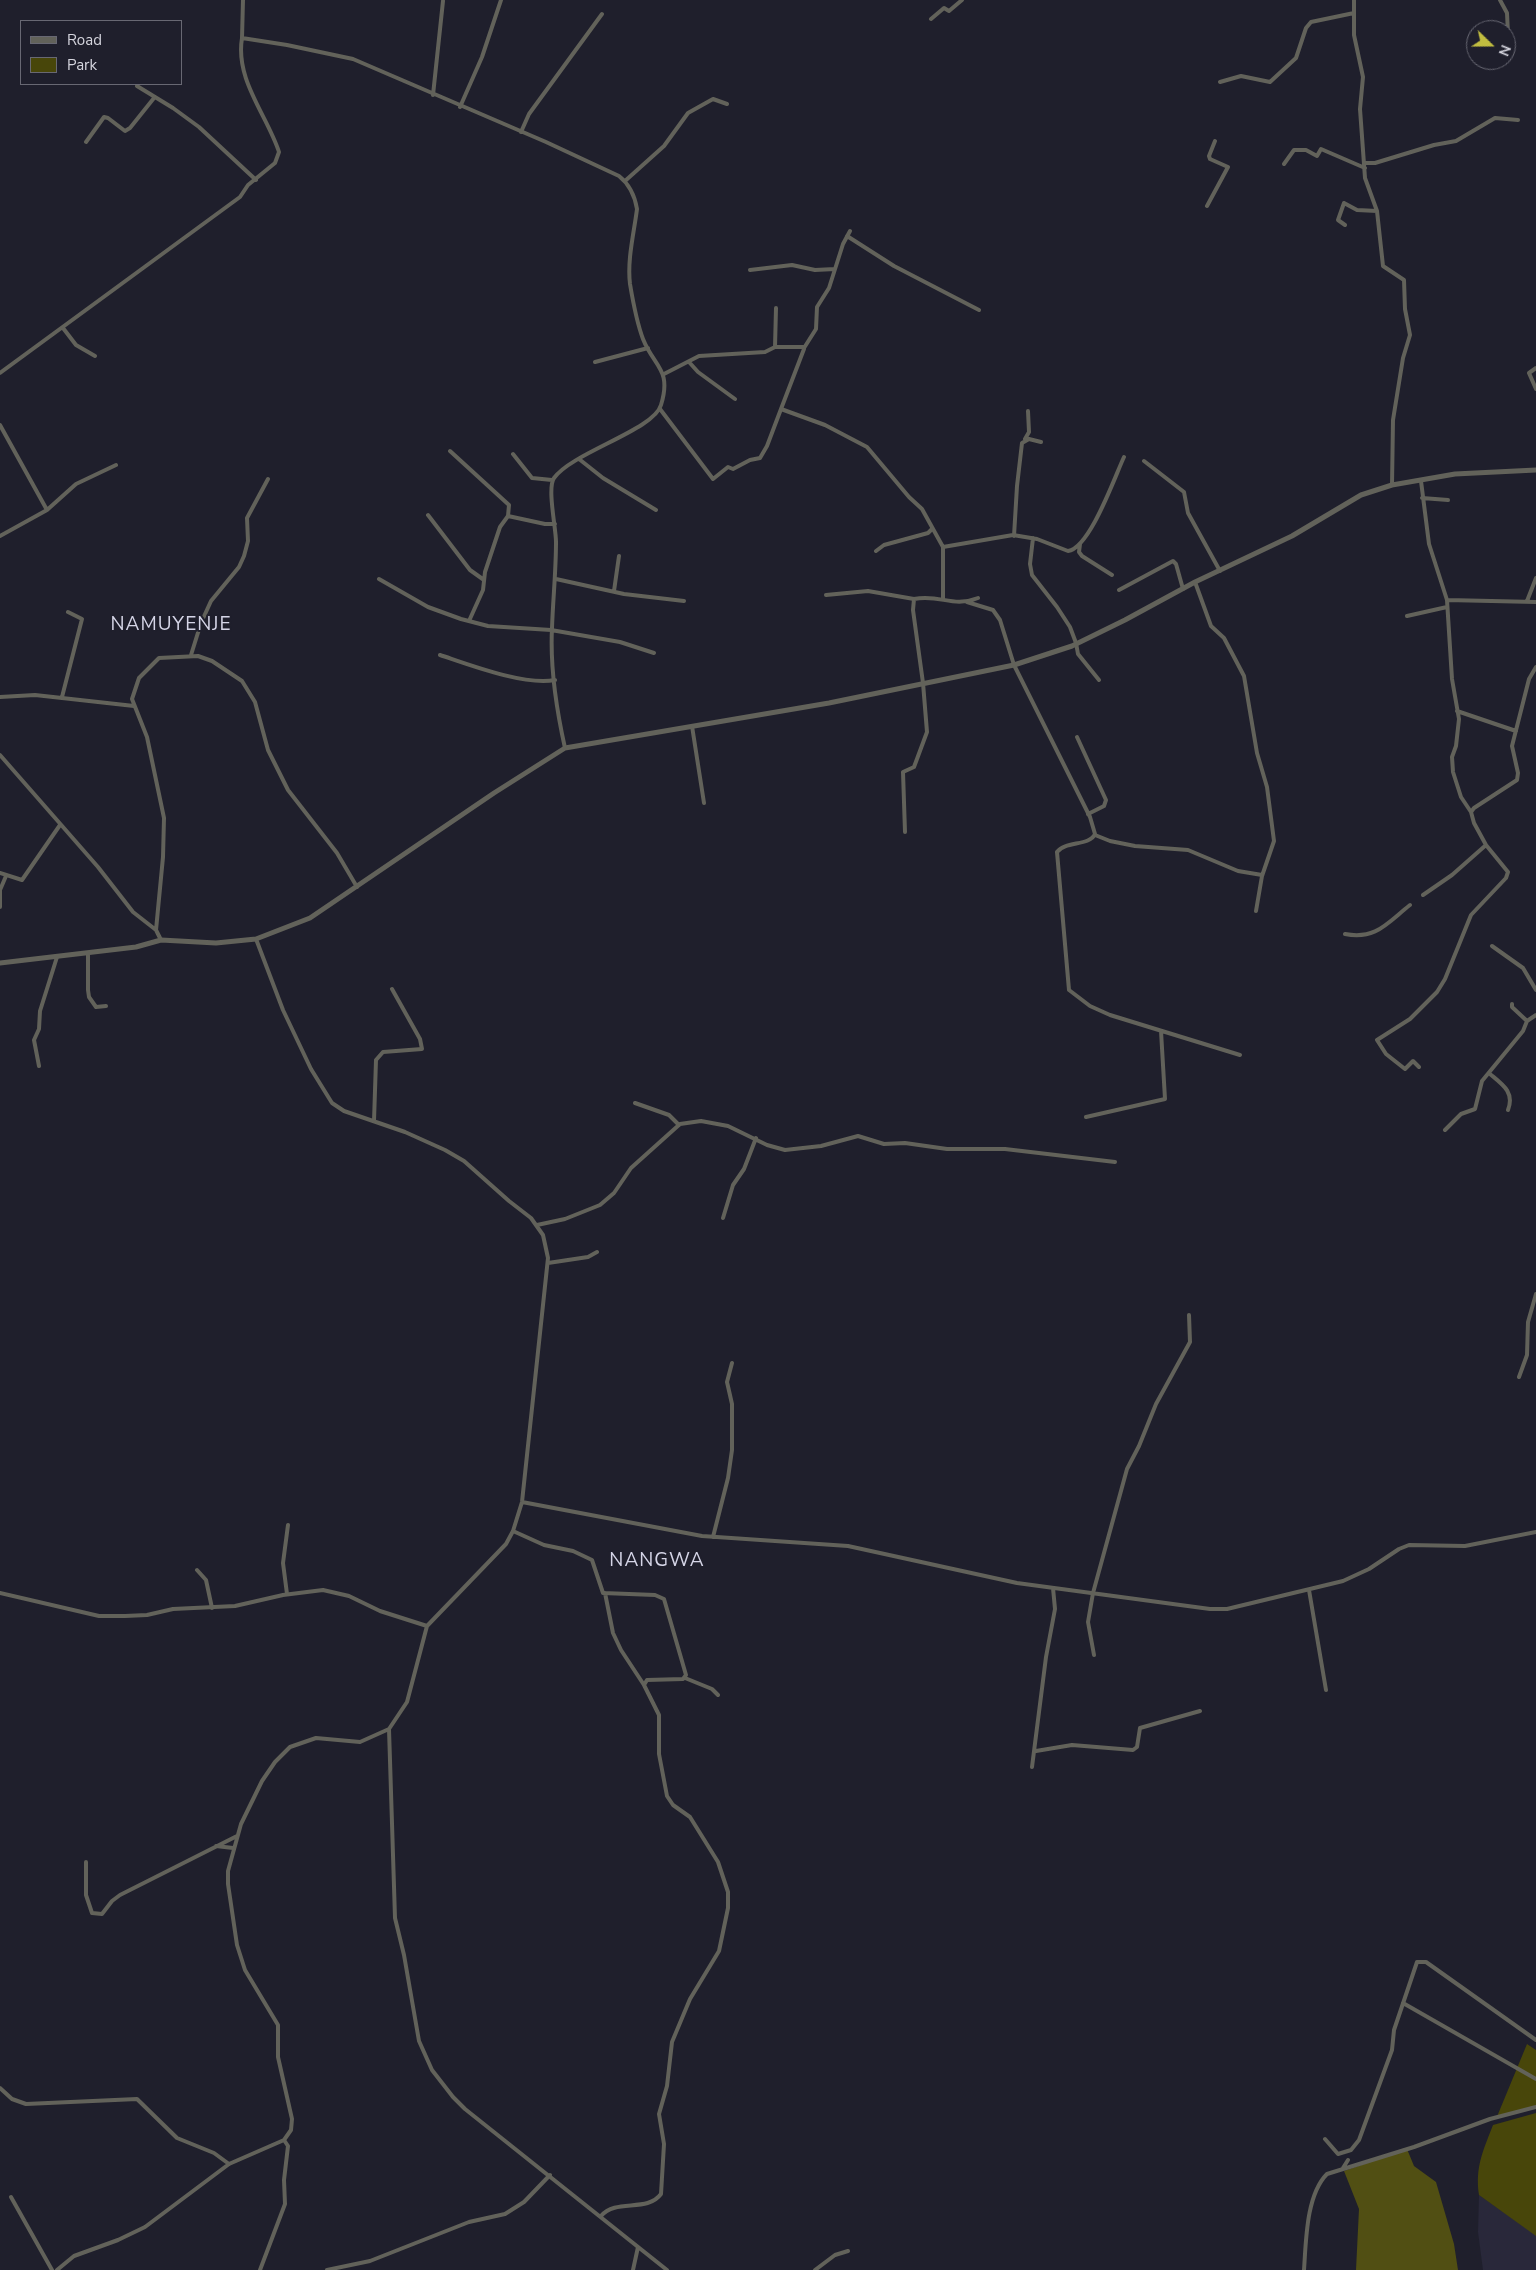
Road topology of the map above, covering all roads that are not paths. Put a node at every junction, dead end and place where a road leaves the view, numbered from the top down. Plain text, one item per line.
1 (243, 0) edge
2 (501, 0) edge
3 (962, 0) edge
4 (1354, 0) edge
5 (1500, 0) edge
6 (443, 1) edge
7 (1354, 13) junction
8 (602, 14) dead end
9 (931, 19) dead end
10 (1507, 20) edge
11 (242, 38) junction
12 (1220, 82) dead end
13 (137, 86) dead end
14 (433, 95) junction
15 (154, 98) junction
16 (727, 104) dead end
17 (460, 106) junction
18 (1518, 120) dead end
19 (520, 132) junction
20 (1215, 141) dead end
21 (86, 142) dead end
22 (1284, 164) dead end
23 (1365, 166) junction
24 (256, 180) junction
25 (626, 181) junction
26 (1207, 206) dead end
27 (1377, 211) junction
28 (1345, 225) dead end
29 (850, 231) dead end
30 (847, 236) junction
31 (835, 269) junction
32 (750, 270) dead end
33 (776, 308) dead end
34 (979, 310) dead end
35 (63, 328) junction
36 (775, 347) junction
37 (648, 348) junction
38 (804, 348) junction
39 (95, 356) dead end
40 (594, 362) dead end
41 (689, 362) junction
42 (1536, 368) edge
43 (0, 373) edge
44 (664, 374) junction
45 (1536, 389) edge
46 (735, 399) dead end
47 (660, 409) junction
48 (781, 409) junction
49 (1028, 411) dead end
50 (0, 424) edge
51 (1025, 439) junction
52 (1041, 442) dead end
53 (450, 451) dead end
54 (513, 454) dead end
55 (1124, 456) dead end
56 (579, 458) junction
57 (1144, 461) dead end
58 (116, 466) dead end
59 (1536, 470) edge
60 (268, 479) dead end
61 (552, 480) junction
62 (1421, 481) junction
63 (1392, 485) junction
64 (1422, 498) junction
65 (1448, 500) dead end
66 (47, 510) junction
67 (656, 510) dead end
68 (428, 515) dead end
69 (508, 516) junction
70 (555, 524) junction
71 (932, 529) junction
72 (0, 536) edge
73 (1014, 536) junction
74 (1033, 538) junction
75 (1080, 544) junction
76 (943, 547) junction
77 (876, 550) dead end
78 (619, 556) dead end
79 (1220, 571) junction
80 (1112, 575) dead end
81 (1536, 578) edge
82 (556, 579) junction
83 (379, 580) dead end
84 (484, 580) junction
85 (1195, 582) junction
86 (1183, 589) junction
87 (1119, 590) dead end
88 (614, 591) junction
89 (826, 595) dead end
90 (978, 598) dead end
91 (914, 599) junction
92 (943, 599) junction
93 (1447, 600) junction
94 (1527, 601) junction
95 (684, 602) dead end
96 (967, 602) junction
97 (1536, 602) edge
98 (1447, 607) junction
99 (68, 612) dead end
100 (1406, 616) dead end
101 (469, 621) junction
102 (551, 630) junction
103 (1076, 643) junction
104 (654, 653) dead end
105 (440, 655) dead end
106 (191, 656) junction
107 (1014, 665) junction
108 (1536, 667) edge
109 (555, 680) junction
110 (1099, 680) dead end
111 (923, 683) junction
112 (0, 697) edge
113 (62, 697) junction
114 (134, 706) junction
115 (1457, 711) junction
116 (692, 726) junction
117 (1516, 731) junction
118 (1077, 737) dead end
119 (565, 748) junction
120 (0, 755) edge
121 (704, 804) dead end
122 (1472, 812) junction
123 (1088, 814) junction
124 (60, 825) junction
125 (905, 832) dead end
126 (1095, 835) junction
127 (1486, 845) junction
128 (0, 873) edge
129 (1262, 875) junction
130 (6, 876) junction
131 (357, 887) junction
132 (1422, 895) dead end
133 (1410, 905) dead end
134 (0, 907) edge
135 (1256, 911) dead end
136 (156, 930) junction
137 (1345, 934) dead end
138 (256, 938) junction
139 (161, 940) junction
140 (1492, 946) dead end
141 (88, 953) junction
142 (57, 957) junction
143 (0, 963) edge
144 (392, 989) dead end
145 (1536, 990) edge
146 (1512, 1004) dead end
147 (106, 1006) dead end
148 (1536, 1015) edge
149 (1527, 1022) junction
150 (1161, 1031) junction
151 (1240, 1055) dead end
152 (39, 1066) dead end
153 (1419, 1066) dead end
154 (1490, 1074) junction
155 (635, 1103) dead end
156 (1508, 1110) dead end
157 (1086, 1117) dead end
158 (374, 1120) junction
159 (679, 1125) junction
160 (1445, 1130) dead end
161 (756, 1138) junction
162 (1115, 1162) dead end
163 (724, 1218) dead end
164 (537, 1225) junction
165 (596, 1252) dead end
166 (548, 1263) junction
167 (1536, 1294) edge
168 (1189, 1315) dead end
169 (732, 1363) dead end
170 (1519, 1377) dead end
171 (522, 1502) junction
172 (288, 1525) dead end
173 (513, 1531) junction
174 (1536, 1532) edge
175 (713, 1537) junction
176 (197, 1570) dead end
177 (0, 1588) edge
178 (1053, 1588) junction
179 (1309, 1590) junction
180 (2, 1593) edge
181 (605, 1593) junction
182 (288, 1594) junction
183 (1093, 1594) junction
184 (212, 1608) junction
185 (427, 1626) junction
186 (1094, 1655) dead end
187 (685, 1678) junction
188 (644, 1685) junction
189 (1326, 1690) dead end
190 (718, 1696) dead end
191 (1200, 1711) dead end
192 (389, 1729) junction
193 (1036, 1751) junction
194 (1032, 1768) dead end
195 (237, 1836) junction
196 (216, 1846) junction
197 (233, 1848) junction
198 (86, 1862) dead end
199 (1403, 2003) junction
200 (1536, 2040) edge
201 (1536, 2079) edge
202 (0, 2088) edge
203 (1536, 2107) edge
204 (284, 2140) junction
205 (1325, 2140) dead end
206 (1348, 2160) dead end
207 (229, 2164) junction
208 (1343, 2168) junction
209 (550, 2175) junction
210 (11, 2197) dead end
211 (601, 2216) junction
212 (638, 2247) junction
213 (848, 2251) dead end
214 (52, 2270) edge
215 (57, 2270) edge
216 (260, 2270) edge
217 (327, 2270) edge
218 (633, 2270) edge
219 (666, 2270) edge
220 (814, 2270) edge
221 (1304, 2270) edge

1 - 11 street
2 - 17 street
3 - 9 street
4 - 7 street
5 - 10 street
6 - 14 street
7 - 12 street
7 - 23 street
8 - 19 street
11 - 14 street
11 - 24 street
13 - 15 street
14 - 17 street
15 - 21 street
15 - 24 street
16 - 25 street
17 - 19 street
18 - 23 street
19 - 25 street
20 - 26 street
22 - 23 street
23 - 27 street
24 - 35 street
25 - 37 street
27 - 28 street
27 - 63 street
29 - 30 street
30 - 31 street
30 - 34 street
31 - 32 street
31 - 38 street
33 - 36 street
35 - 39 street
35 - 43 street
36 - 38 street
36 - 41 street
37 - 40 street
37 - 44 street
38 - 48 street
41 - 44 street
41 - 46 street
42 - 45 street
44 - 47 street
47 - 48 street
47 - 56 street
48 - 71 street
49 - 51 street
50 - 66 street
51 - 52 street
51 - 73 street
53 - 69 street
54 - 61 street
55 - 75 street
56 - 61 street
56 - 67 street
57 - 79 street
58 - 66 street
59 - 62 street
60 - 106 street
61 - 70 street
62 - 63 street
62 - 64 street
63 - 79 street
64 - 65 street
64 - 93 street
66 - 72 street
68 - 84 street
69 - 70 street
69 - 84 street
70 - 82 street
71 - 76 street
71 - 77 street
73 - 74 street
73 - 76 street
74 - 75 street
74 - 103 street
75 - 80 street
76 - 92 street
78 - 88 street
79 - 85 street
81 - 94 street
82 - 88 street
82 - 102 street
83 - 101 street
84 - 101 street
85 - 86 street
85 - 129 street
86 - 87 street
86 - 103 street
88 - 95 street
89 - 91 street
90 - 96 street
91 - 92 street
91 - 111 street
92 - 96 street
93 - 94 street
93 - 98 street
94 - 97 street
96 - 107 street
98 - 100 street
98 - 115 street
99 - 113 street
101 - 102 street
102 - 104 street
102 - 109 street
103 - 107 street
103 - 110 street
105 - 109 street
106 - 114 street
106 - 131 street
107 - 111 street
107 - 123 street
108 - 117 street
109 - 119 street
111 - 116 street
111 - 125 street
112 - 113 street
113 - 114 street
114 - 136 street
115 - 117 street
115 - 122 street
116 - 119 street
116 - 121 street
117 - 122 street
118 - 123 street
119 - 131 street
120 - 124 street
122 - 127 street
123 - 126 street
124 - 130 street
124 - 136 street
126 - 129 street
126 - 150 street
127 - 132 street
127 - 153 street
128 - 130 street
129 - 135 street
130 - 134 street
131 - 138 street
133 - 137 street
136 - 139 street
138 - 139 street
138 - 158 street
139 - 141 street
140 - 145 street
141 - 142 street
141 - 147 street
142 - 143 street
142 - 152 street
144 - 158 street
146 - 149 street
148 - 149 street
149 - 154 street
150 - 151 street
150 - 157 street
154 - 156 street
154 - 160 street
155 - 159 street
158 - 164 street
159 - 161 street
159 - 164 street
161 - 162 street
161 - 163 street
164 - 166 street
165 - 166 street
166 - 171 street
167 - 170 street
168 - 183 street
169 - 175 street
171 - 173 street
171 - 175 street
172 - 182 street
173 - 181 street
173 - 185 street
174 - 179 street
175 - 178 street
176 - 184 street
177 - 180 street
178 - 183 street
178 - 193 street
179 - 183 street
179 - 189 street
180 - 184 street
181 - 187 street
181 - 188 street
182 - 184 street
182 - 185 street
183 - 186 street
185 - 192 street
187 - 188 street
187 - 190 street
188 - 211 street
191 - 193 street
192 - 195 street
192 - 209 street
193 - 194 street
195 - 196 street
195 - 197 street
196 - 197 street
196 - 198 street
197 - 204 street
199 - 200 street
199 - 201 street
199 - 205 street
202 - 207 street
203 - 208 street
204 - 207 street
204 - 216 street
206 - 208 street
207 - 215 street
208 - 221 street
209 - 211 street
209 - 217 street
210 - 214 street
211 - 212 street
212 - 218 street
212 - 219 street
213 - 220 street

